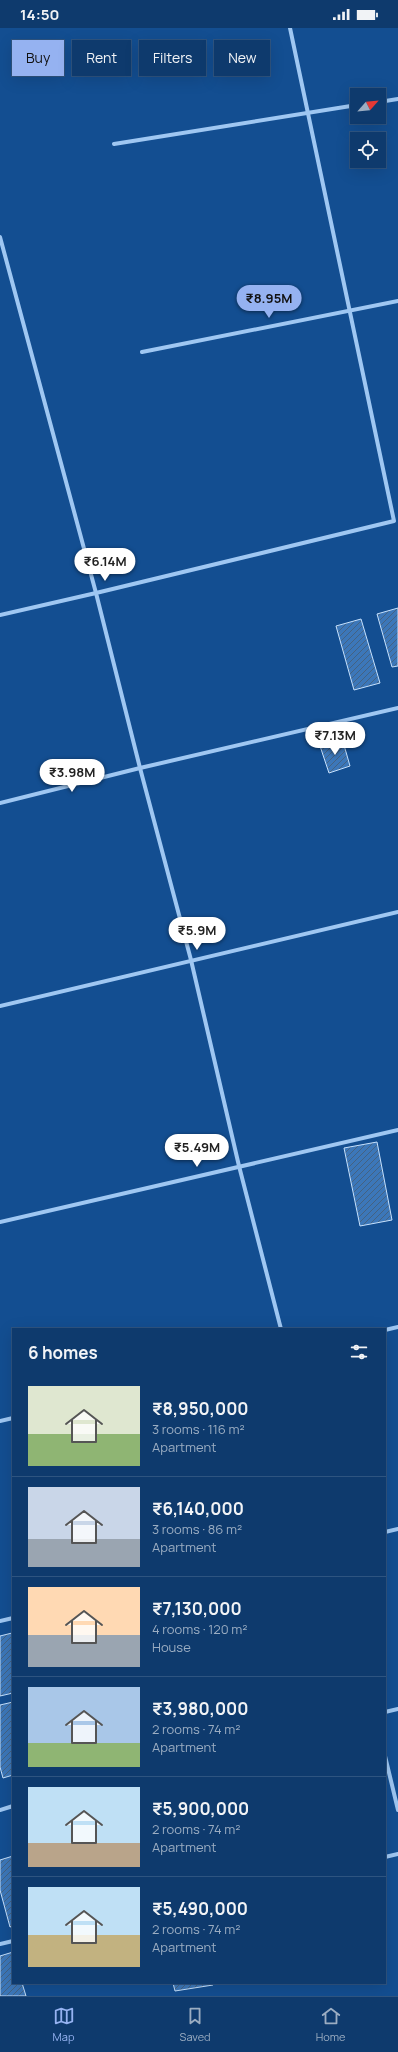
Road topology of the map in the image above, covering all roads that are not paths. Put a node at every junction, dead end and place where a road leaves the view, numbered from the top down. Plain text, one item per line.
1 (290, 28) edge
2 (398, 99) edge
3 (386, 101) edge
4 (350, 106) edge
5 (308, 112) junction
6 (114, 144) dead end
7 (0, 237) edge
8 (398, 301) edge
9 (350, 312) junction
10 (142, 352) dead end
11 (396, 521) edge
12 (96, 593) junction
13 (0, 615) edge
14 (398, 708) edge
15 (140, 768) junction
16 (0, 804) edge
17 (398, 912) edge
18 (191, 960) junction
19 (0, 1006) edge
20 (398, 1130) edge
21 (239, 1166) junction
22 (0, 1222) edge
23 (398, 1327) edge
24 (281, 1328) edge
25 (386, 1330) edge
26 (12, 1418) edge
27 (0, 1421) edge
28 (398, 1529) edge
29 (386, 1532) edge
30 (12, 1618) edge
31 (0, 1621) edge
32 (398, 1709) edge
33 (386, 1712) edge
34 (386, 1760) edge
35 (12, 1806) edge
36 (0, 1810) edge
37 (398, 1810) edge
38 (398, 1854) edge
39 (386, 1857) edge
40 (12, 1941) edge
41 (0, 1944) edge

1 - 5 street
2 - 3 street
4 - 5 street
5 - 6 street
5 - 9 street
7 - 12 street
8 - 9 street
9 - 10 street
9 - 11 street
11 - 12 street
12 - 13 street
12 - 15 street
14 - 15 street
15 - 16 street
15 - 18 street
17 - 18 street
18 - 19 street
18 - 21 street
20 - 21 street
21 - 22 street
21 - 24 street
23 - 25 street
26 - 27 street
28 - 29 street
30 - 31 street
32 - 33 street
34 - 37 street
35 - 36 street
38 - 39 street
40 - 41 street

